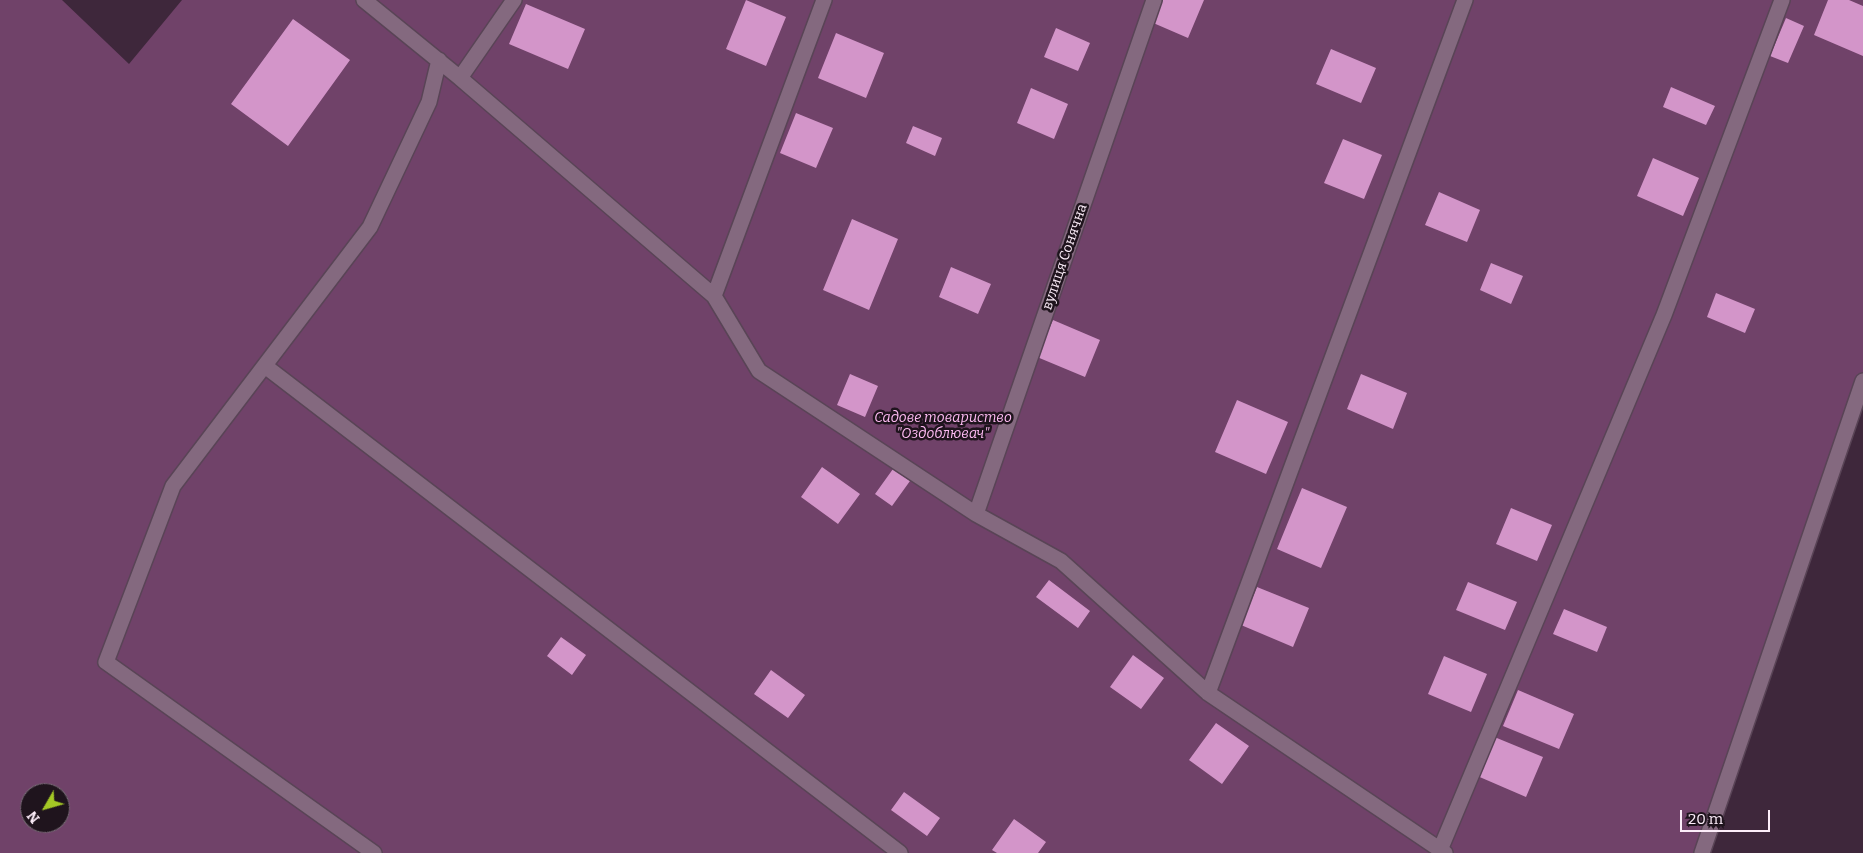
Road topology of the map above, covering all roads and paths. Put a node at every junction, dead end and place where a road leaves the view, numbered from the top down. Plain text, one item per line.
1 (364, 0) edge
2 (514, 0) edge
3 (824, 0) edge
4 (1154, 0) edge
5 (1465, 0) edge
6 (1782, 0) edge
7 (439, 60) junction
8 (460, 78) junction
9 (714, 296) junction
10 (265, 366) junction
11 (1863, 381) edge
12 (976, 514) junction
13 (1208, 693) junction
14 (1442, 851) edge
15 (374, 853) edge
16 (900, 853) edge
17 (1702, 853) edge

1 - 7 street
2 - 8 street
3 - 9 street
4 - 12 street, вулиця Сонячна
5 - 13 street
6 - 14 street
7 - 8 street
7 - 10 street
8 - 9 street
9 - 12 street
10 - 15 street
10 - 16 street
11 - 17 street
12 - 13 street
13 - 14 street

